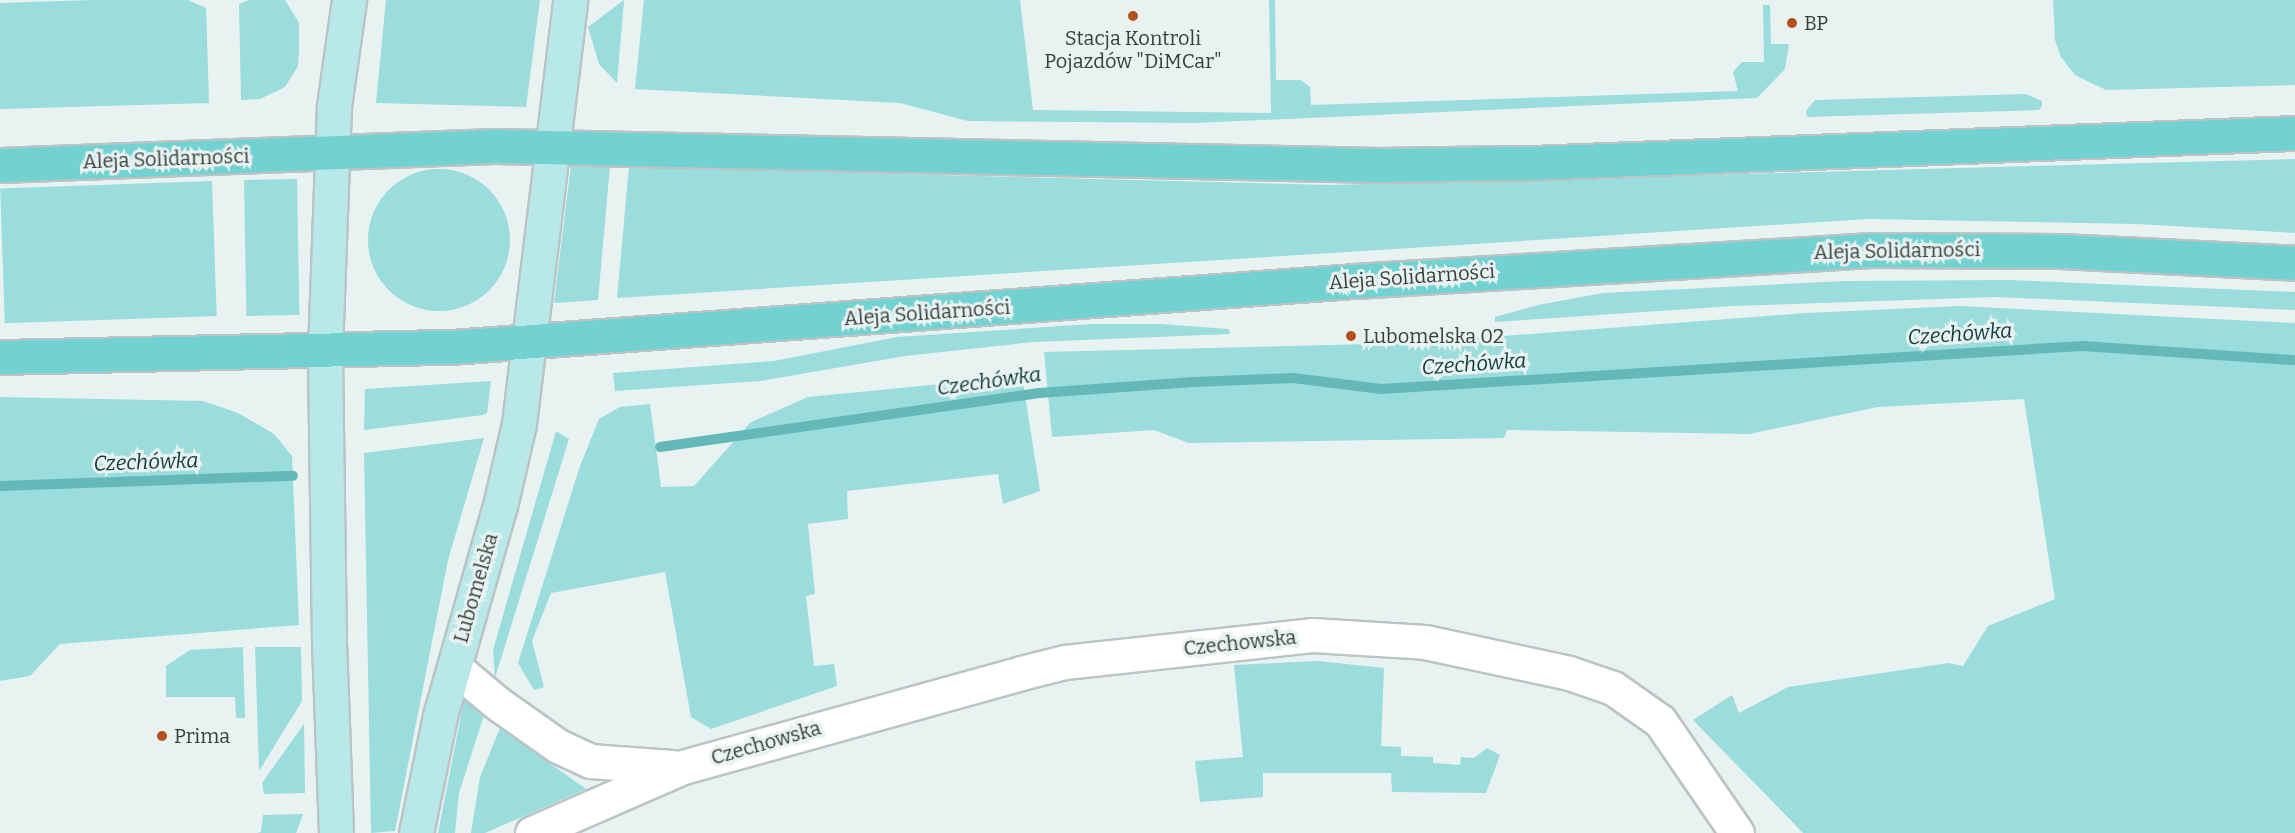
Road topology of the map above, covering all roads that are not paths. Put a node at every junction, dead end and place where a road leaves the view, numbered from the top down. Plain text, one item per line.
1 (349, 0) edge
2 (570, 0) edge
3 (2295, 133) edge
4 (554, 146) junction
5 (331, 154) junction
6 (0, 165) edge
7 (2295, 263) edge
8 (530, 342) junction
9 (325, 351) junction
10 (0, 357) edge
11 (454, 667) junction
12 (682, 767) junction
13 (336, 833) edge
14 (416, 833) edge
15 (532, 833) edge
16 (1737, 833) edge

1 - 5 street
2 - 4 street, Lubomelska
3 - 4 main road
4 - 5 main road, Aleja Solidarności
4 - 8 street, Lubomelska
5 - 6 main road, Aleja Solidarności
5 - 9 street
7 - 8 main road, Aleja Solidarności
8 - 9 main road, Aleja Solidarności
8 - 11 street, Lubomelska
9 - 10 main road
9 - 13 street
11 - 12 street, Czechowska
11 - 14 street, Lubomelska
12 - 15 street, Czechowska
12 - 16 street, Czechowska

